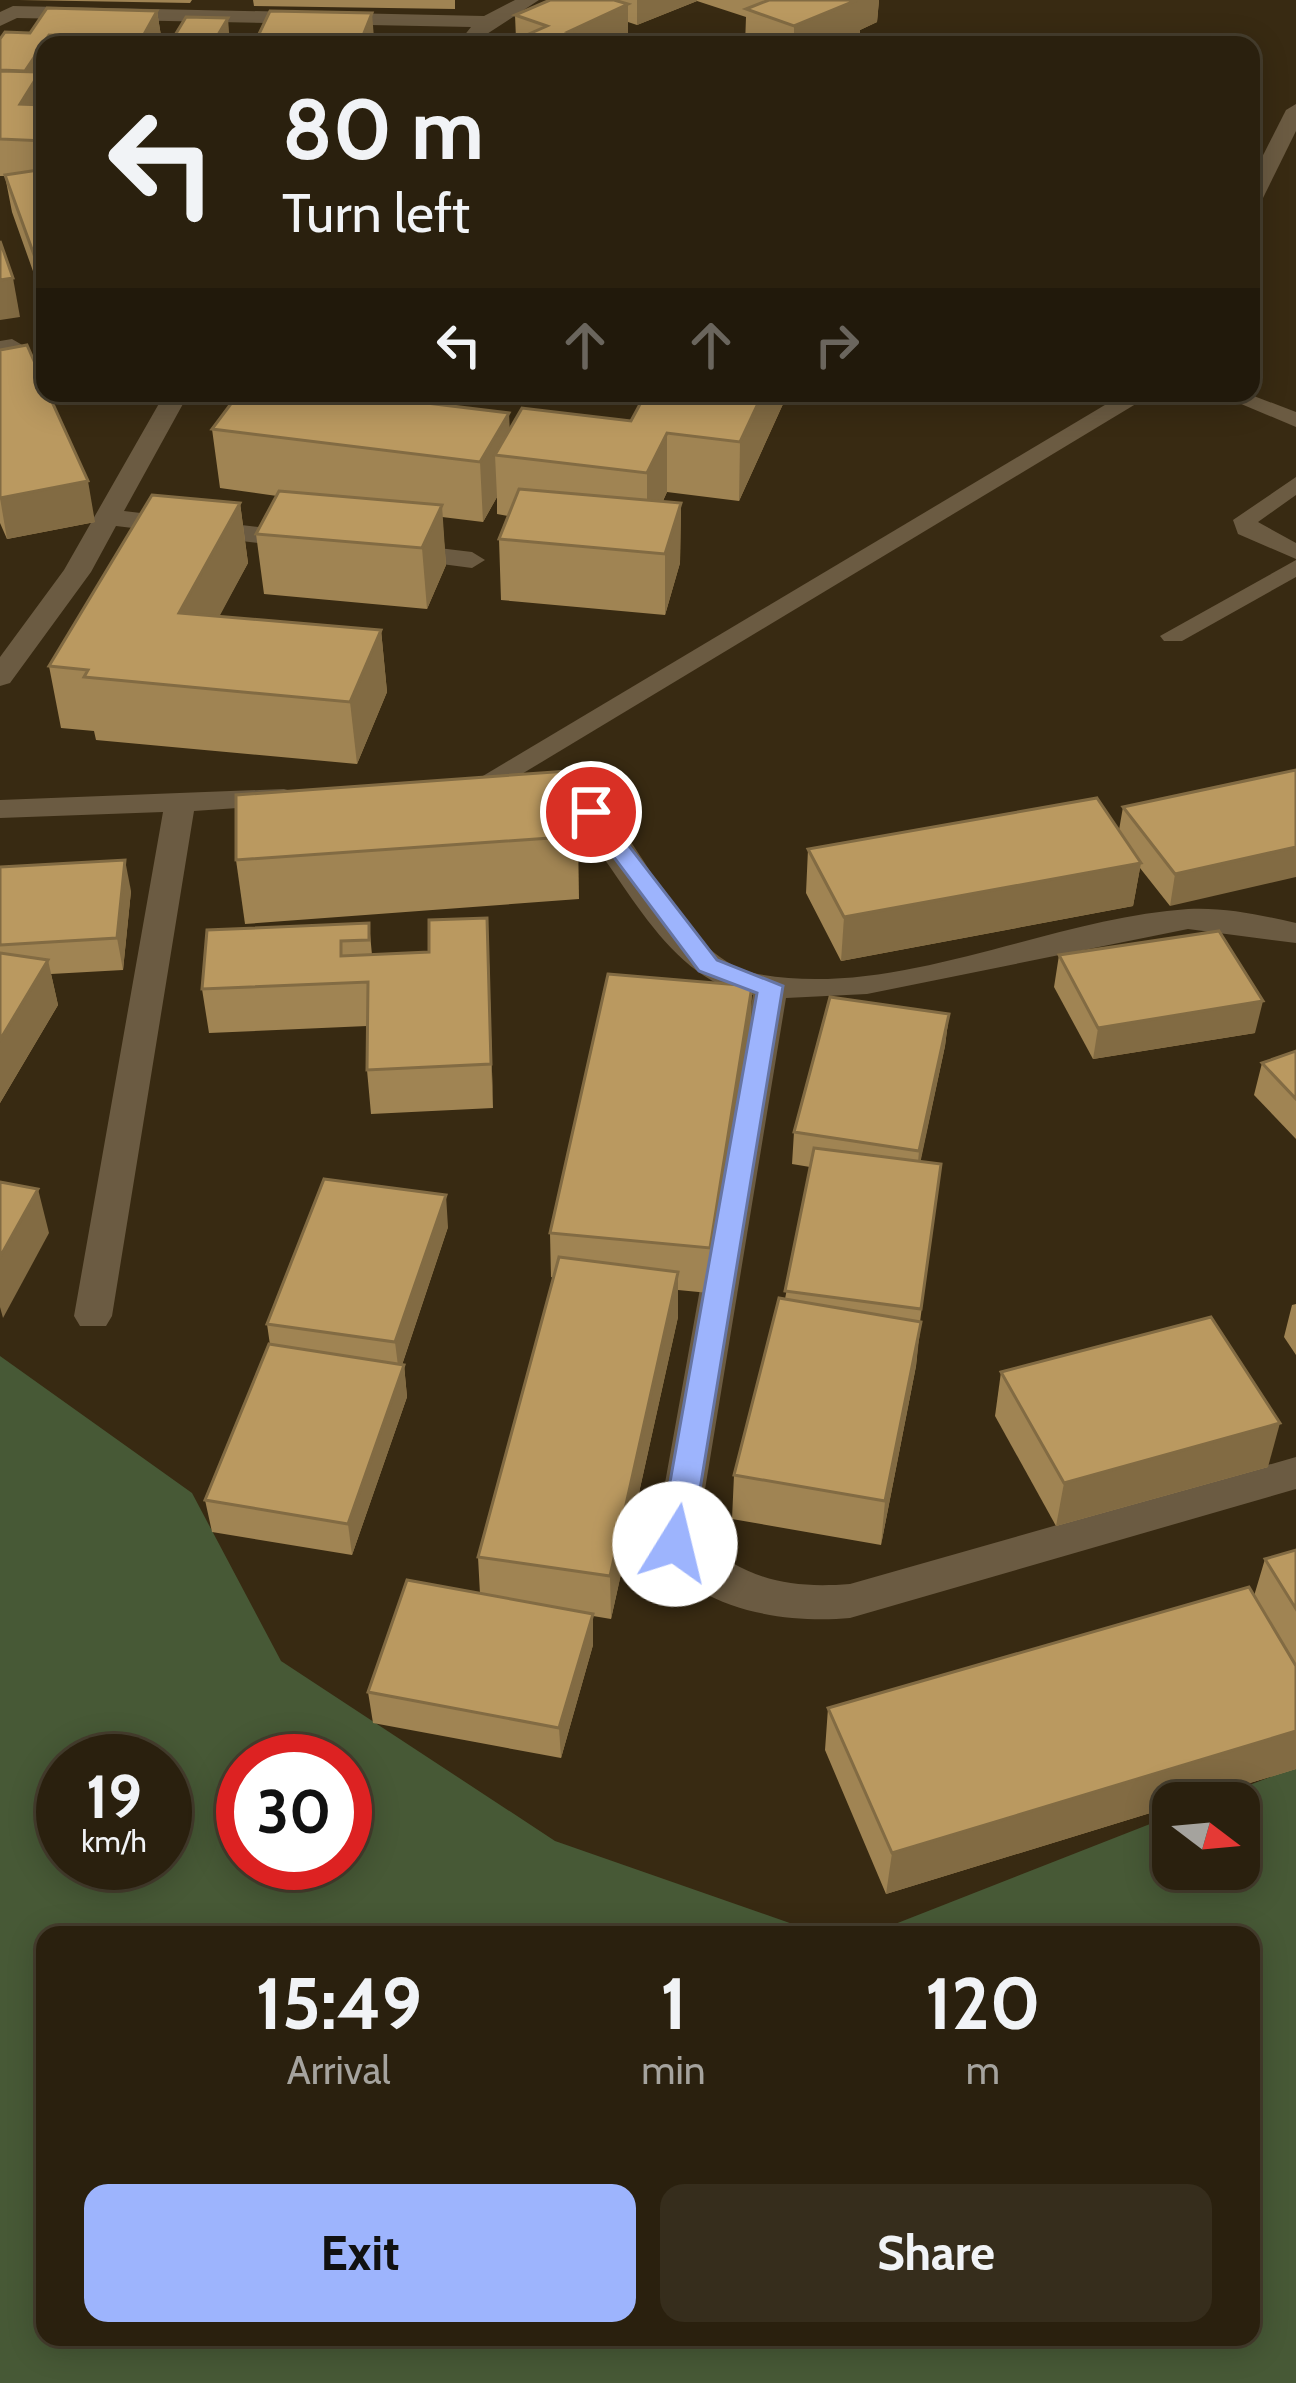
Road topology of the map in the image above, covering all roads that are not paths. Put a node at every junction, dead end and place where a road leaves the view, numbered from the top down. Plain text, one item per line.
1 (530, 0) edge
2 (0, 20) edge
3 (488, 22) junction
4 (475, 36) edge
5 (1296, 110) edge
6 (1260, 182) edge
7 (172, 402) edge
8 (1127, 402) edge
9 (1249, 402) edge
10 (1296, 420) edge
11 (1296, 484) edge
12 (108, 517) junction
13 (1296, 552) edge
14 (472, 560) dead end
15 (1296, 567) edge
16 (1174, 635) dead end
17 (0, 677) edge
18 (314, 797) edge
19 (180, 802) junction
20 (0, 808) edge
21 (1296, 933) edge
22 (771, 986) junction
23 (93, 1316) dead end
24 (1296, 1472) edge

1 - 3 street
2 - 3 street
3 - 4 street
5 - 6 street
7 - 12 street
8 - 22 street
9 - 10 lane
11 - 13 lane
12 - 14 street
12 - 17 street
15 - 16 lane
18 - 19 street
19 - 20 street
19 - 23 street
21 - 22 street
22 - 24 street

